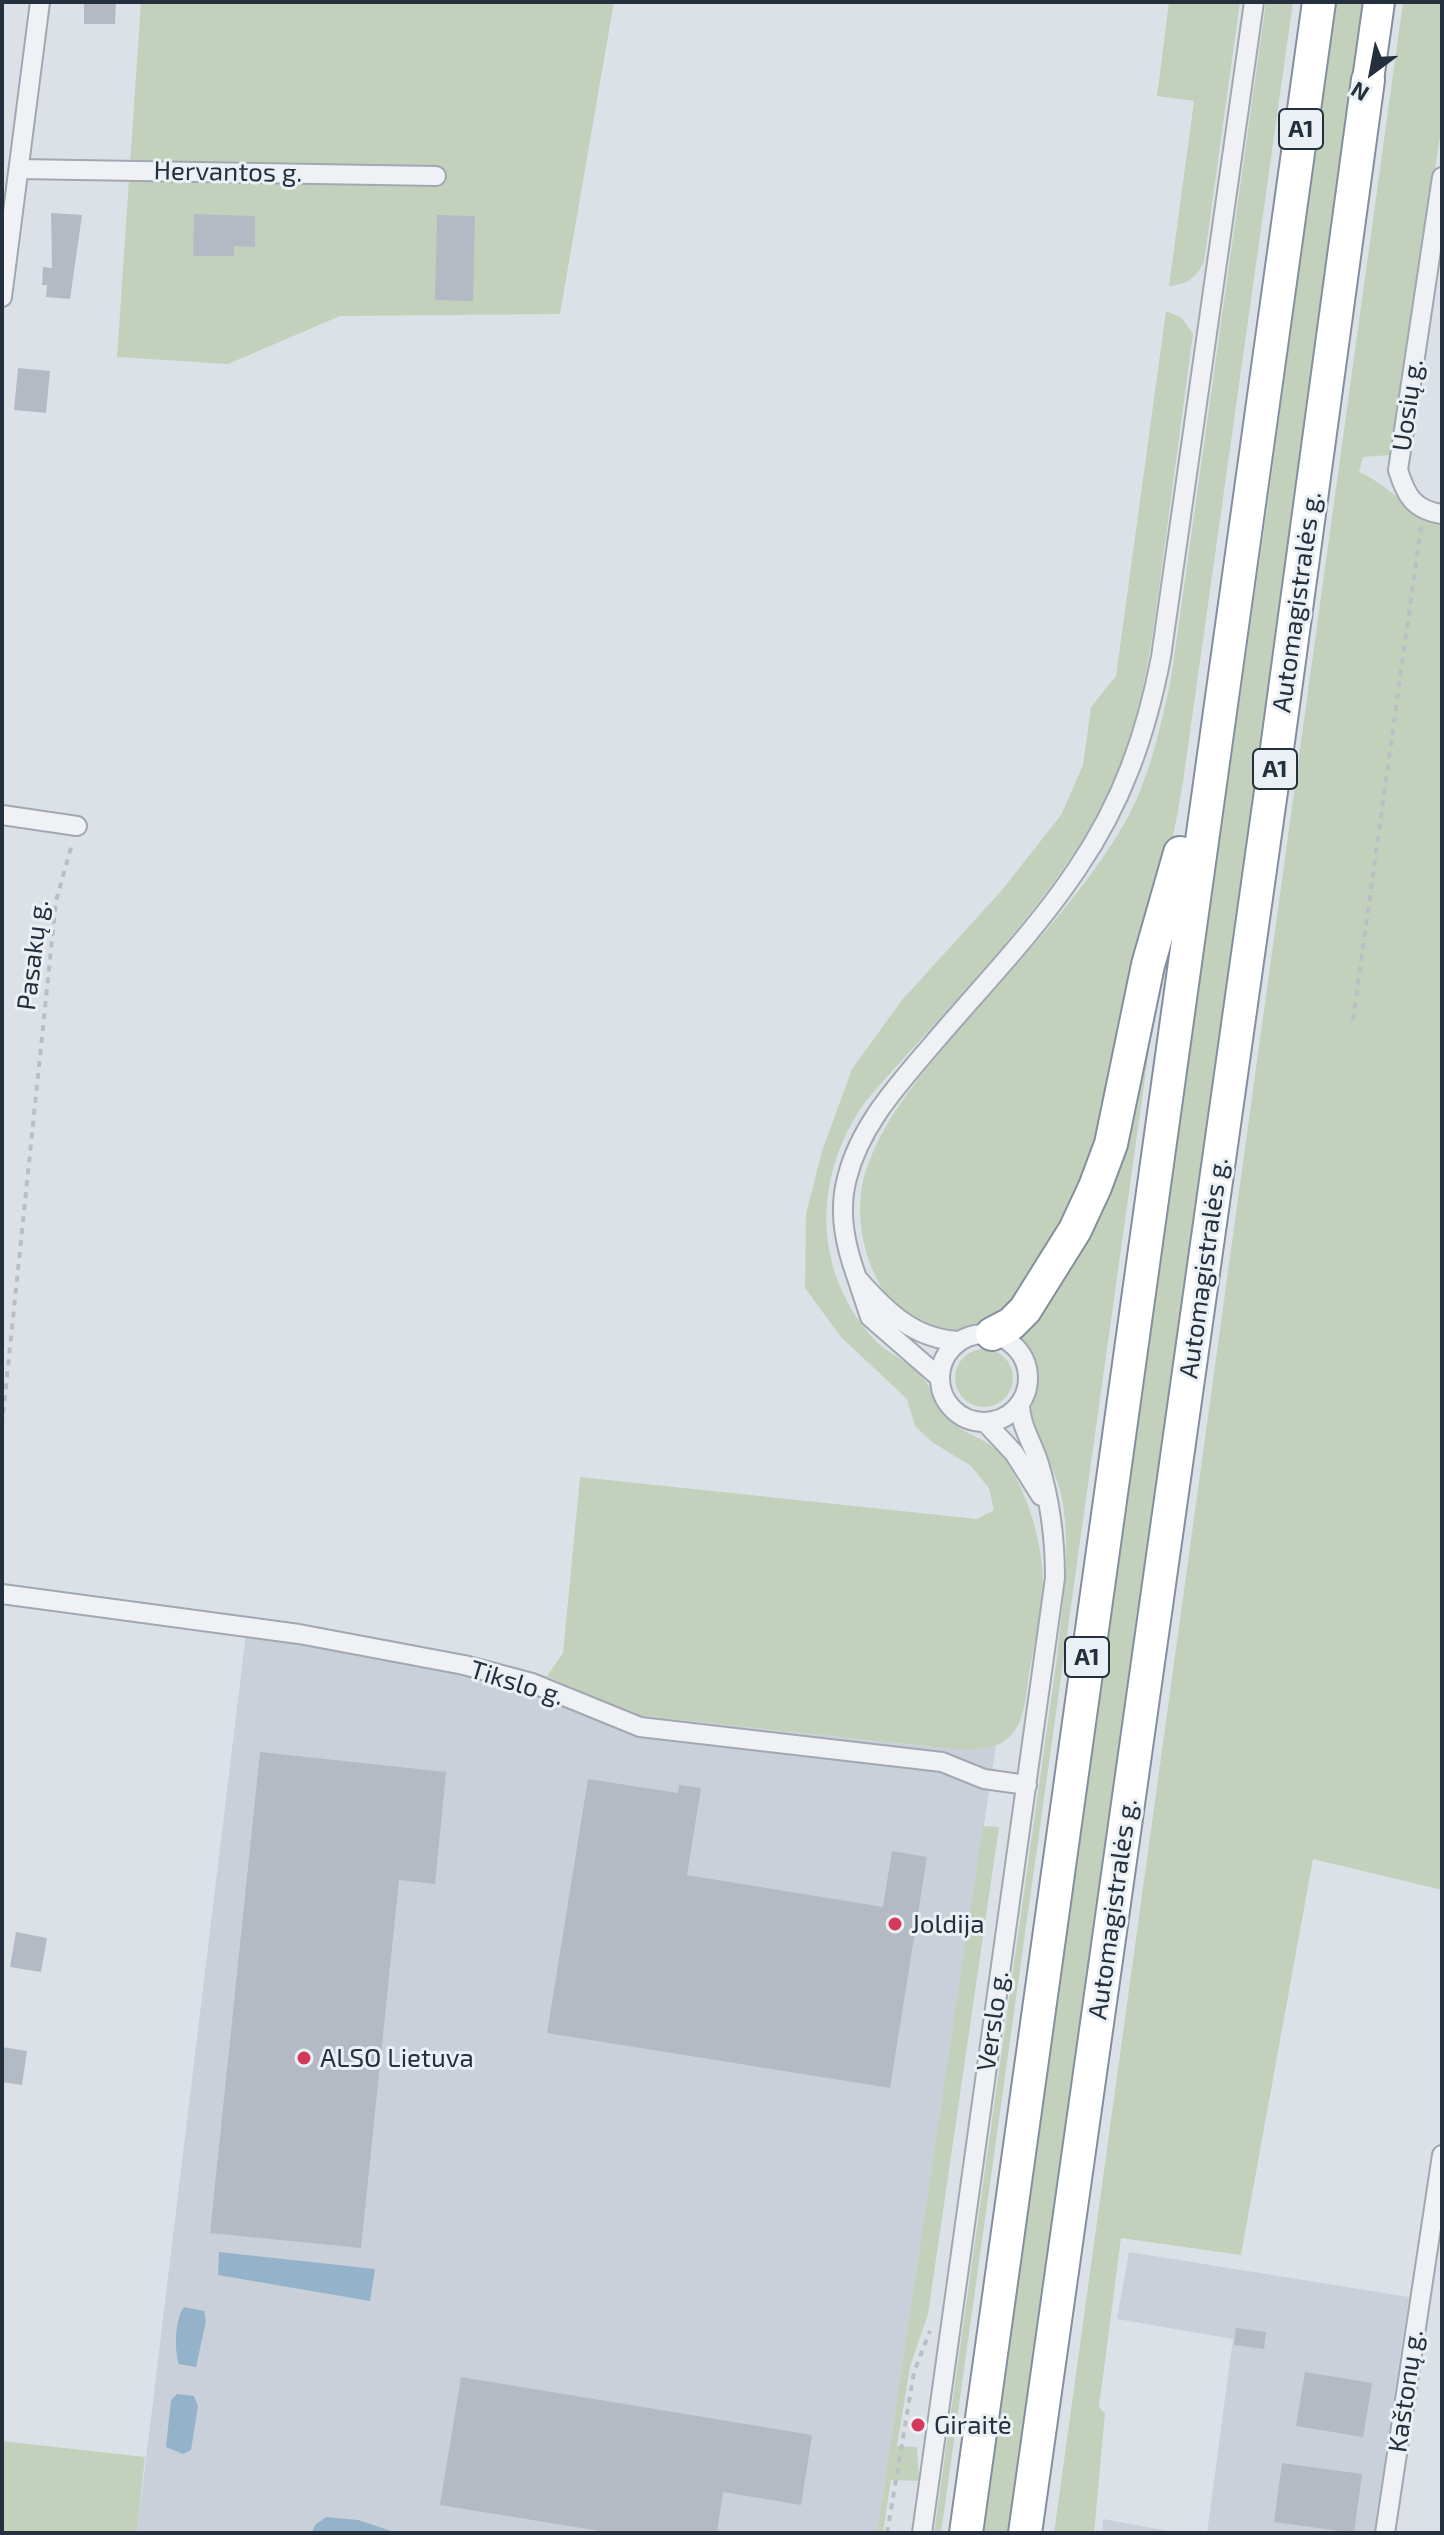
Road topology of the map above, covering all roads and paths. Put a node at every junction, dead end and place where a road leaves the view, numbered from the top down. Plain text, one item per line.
1 (40, 2) edge
2 (1254, 2) edge
3 (1319, 2) edge
4 (1379, 2) edge
5 (1368, 80) joint
6 (19, 169) junction
7 (436, 176) dead end
8 (1442, 177) edge
9 (1282, 256) junction
10 (2, 297) edge
11 (1432, 513) edge
12 (2, 815) edge
13 (77, 826) joint
14 (1353, 1020) dead end
15 (857, 1278) junction
16 (992, 1334) junction
17 (960, 1341) junction
18 (940, 1378) junction
19 (1020, 1404) junction
20 (985, 1422) junction
21 (2, 1425) edge
22 (1048, 1510) junction
23 (2, 1594) edge
24 (1027, 1785) junction
25 (1101, 1997) junction
26 (1442, 2155) edge
27 (922, 2533) edge
28 (966, 2533) edge
29 (1025, 2533) edge
30 (1046, 2533) edge
31 (1385, 2533) edge

1 - 6 street
2 - 15 street
3 - 9 highway, A1
4 - 5 highway, Automagistralės g. / A1
5 - 25 highway, Automagistralės g. / A1
6 - 7 street, Hervantos g.
6 - 10 street
8 - 11 street, Uosių g.
9 - 16 highway
9 - 28 highway, A1
11 - 14 path
12 - 13 street
13 - 21 path, Pasakų g.
15 - 17 street
15 - 18 street
16 - 17 street
16 - 19 street
17 - 18 street
18 - 20 street
19 - 20 street
19 - 22 street, Verslo g.
20 - 22 street, Verslo g.
22 - 24 street, Verslo g.
23 - 24 street, Tikslo g.
24 - 27 street, Verslo g.
25 - 29 highway, Automagistralės g. / A1
25 - 30 highway
26 - 31 street, Kaštonų g.

